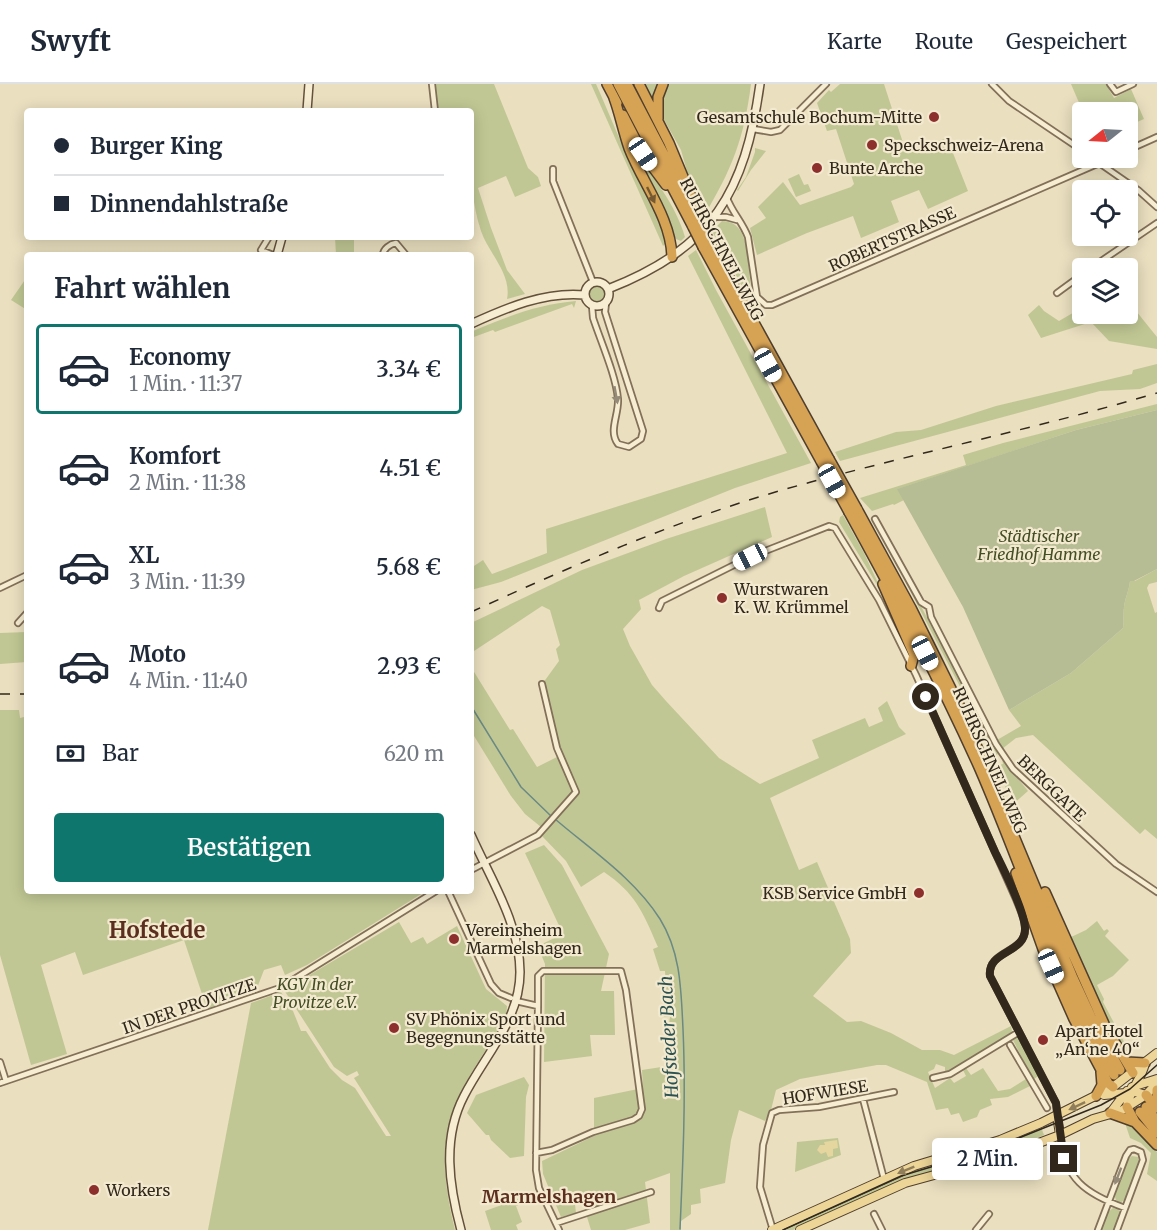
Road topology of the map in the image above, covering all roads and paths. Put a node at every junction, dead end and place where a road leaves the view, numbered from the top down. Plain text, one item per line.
1 (309, 84) edge
2 (432, 84) edge
3 (607, 84) edge
4 (618, 84) edge
5 (627, 84) edge
6 (639, 84) edge
7 (663, 84) edge
8 (758, 84) edge
9 (826, 84) edge
10 (992, 84) edge
11 (1110, 84) edge
12 (1133, 84) edge
13 (614, 98) junction
14 (307, 108) edge
15 (435, 108) edge
16 (658, 122) junction
17 (753, 129) junction
18 (1157, 137) edge
19 (1072, 144) edge
20 (1138, 146) edge
21 (1087, 168) edge
22 (1106, 168) edge
23 (553, 169) dead end
24 (727, 198) junction
25 (1157, 207) edge
26 (713, 217) junction
27 (740, 221) junction
28 (693, 223) junction
29 (1157, 223) edge
30 (267, 240) edge
31 (261, 250) joint
32 (266, 252) edge
33 (383, 252) edge
34 (404, 252) edge
35 (672, 257) junction
36 (1106, 258) edge
37 (593, 282) junction
38 (1072, 282) edge
39 (608, 289) junction
40 (1056, 293) dead end
41 (585, 294) junction
42 (606, 303) junction
43 (592, 306) junction
44 (474, 323) edge
45 (621, 361) junction
46 (608, 365) junction
47 (853, 510) junction
48 (875, 519) dead end
49 (863, 537) junction
50 (24, 576) edge
51 (0, 588) edge
52 (659, 608) dead end
53 (24, 616) edge
54 (18, 623) dead end
55 (911, 666) junction
56 (542, 684) dead end
57 (1013, 828) junction
58 (1008, 839) junction
59 (474, 842) edge
60 (483, 862) junction
61 (474, 868) edge
62 (1157, 892) edge
63 (430, 894) edge
64 (449, 894) edge
65 (513, 999) junction
66 (538, 1006) junction
67 (1019, 1032) junction
68 (1010, 1045) dead end
69 (1157, 1053) edge
70 (0, 1062) edge
71 (1145, 1063) junction
72 (1120, 1069) junction
73 (1101, 1070) junction
74 (1133, 1073) junction
75 (933, 1077) dead end
76 (1042, 1077) junction
77 (6, 1080) junction
78 (1157, 1081) edge
79 (0, 1083) edge
80 (1032, 1083) junction
81 (1113, 1087) junction
82 (1131, 1090) junction
83 (1157, 1090) edge
84 (894, 1092) dead end
85 (1146, 1095) junction
86 (1096, 1096) junction
87 (863, 1099) junction
88 (1157, 1101) edge
89 (1127, 1107) junction
90 (1047, 1108) dead end
91 (1157, 1108) edge
92 (1110, 1113) junction
93 (1059, 1119) junction
94 (1157, 1121) edge
95 (1135, 1122) junction
96 (1076, 1126) junction
97 (1157, 1133) edge
98 (1060, 1135) junction
99 (1157, 1145) edge
100 (536, 1153) junction
101 (884, 1179) junction
102 (651, 1192) dead end
103 (1108, 1202) junction
104 (1125, 1208) junction
105 (874, 1214) dead end
106 (989, 1214) dead end
107 (556, 1223) junction
108 (462, 1230) edge
109 (559, 1230) edge
110 (773, 1230) edge
111 (800, 1230) edge
112 (882, 1230) edge
113 (976, 1230) edge
114 (1098, 1230) edge
115 (1117, 1230) edge

1 - 14 street
2 - 15 street
3 - 13 highway
4 - 28 highway, RUHRSCHNELLWEG
5 - 28 highway, RUHRSCHNELLWEG
6 - 16 highway
7 - 16 highway
8 - 17 street
9 - 17 street
10 - 19 street
11 - 12 street
13 - 28 highway
13 -> 35 highway
16 - 28 highway
17 - 24 street
18 - 20 street
21 - 27 street, ROBERTSTRASSE
22 - 25 street
23 - 37 street
24 - 26 street
24 - 27 street, ROBERTSTRASSE
26 - 27 street
26 - 35 street
28 - 47 highway, RUHRSCHNELLWEG, bridge
29 - 36 street
30 - 31 street
31 - 32 street
33 - 34 street
35 - 39 street
37 - 39 street
37 - 41 street
38 - 40 street
39 - 42 street
41 - 43 street
41 - 44 street
42 - 43 street
42 - 45 street
43 - 46 street
45 - 46 street
46 -> 45 street
47 - 49 highway, RUHRSCHNELLWEG
47 - 57 highway, RUHRSCHNELLWEG
48 - 62 street, BERGGATE
49 - 55 highway
49 - 58 highway, RUHRSCHNELLWEG
50 - 51 street
52 - 55 street
53 - 54 street
55 - 67 street
56 - 60 street
57 - 72 highway, RUHRSCHNELLWEG
57 - 72 highway
58 - 72 highway, RUHRSCHNELLWEG
58 - 73 highway
59 - 60 street
60 - 61 street
60 - 65 street
63 - 77 street, IN DER PROVITZE
64 - 65 street
65 - 66 street
65 - 108 street
66 - 100 street
66 - 100 street
67 - 75 street
67 - 76 street
68 - 80 street
69 - 71 main road
70 - 77 street
71 - 72 highway
71 - 74 main road
71 - 82 main road
72 - 74 highway
73 - 81 highway
73 - 86 highway
74 - 81 main road
74 - 82 main road
76 - 80 street
76 - 93 street
77 - 79 street, IN DER PROVITZE
78 - 82 main road
78 - 85 main road
80 - 90 street
81 - 82 main road
81 - 86 main road
82 - 85 main road
82 - 86 main road
82 - 89 main road
82 - 92 main road
83 - 88 highway
84 - 87 street, HOFWIESE
85 - 89 main road
85 - 91 highway
86 -> 93 main road
87 - 101 street
87 - 110 street, HOFWIESE
89 - 92 main road
89 - 95 highway
92 - 95 highway
92 - 96 main road
93 - 96 main road
93 - 98 main road
93 -> 101 main road
94 - 97 highway
95 - 99 highway
96 - 98 main road
98 - 103 street
98 - 111 main road
100 - 107 street
101 - 110 main road
102 - 107 street
103 - 104 street
104 -> 103 street
103 - 114 street
104 - 115 street
105 - 112 street
106 - 113 street
107 - 109 street

